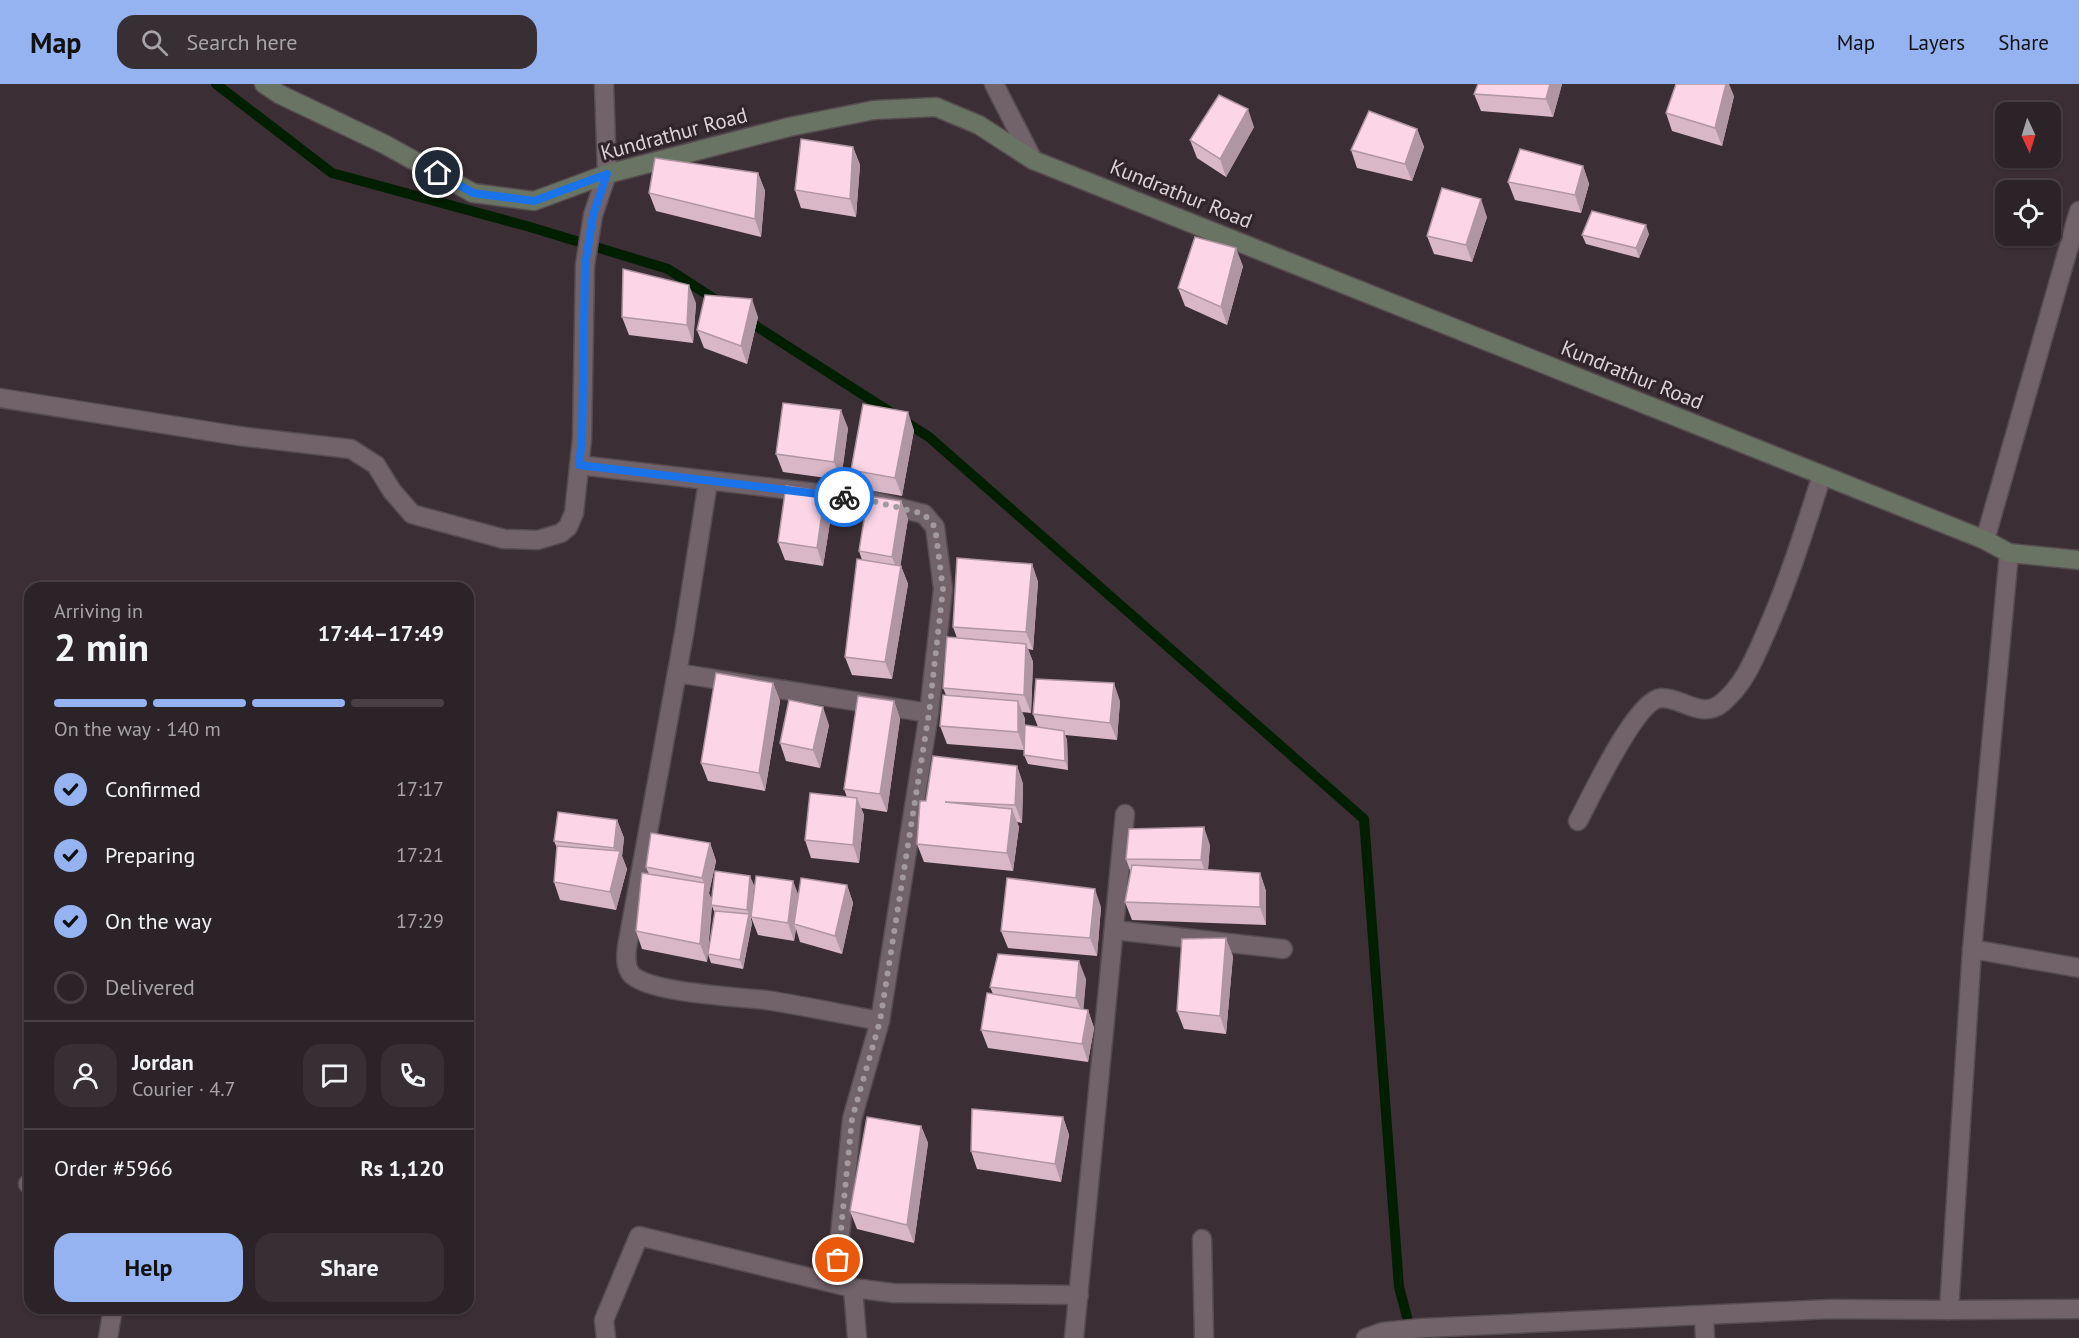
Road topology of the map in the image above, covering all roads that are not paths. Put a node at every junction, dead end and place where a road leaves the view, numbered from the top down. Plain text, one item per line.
1 (264, 84) edge
2 (604, 84) edge
3 (994, 84) edge
4 (1033, 160) junction
5 (607, 174) junction
6 (2079, 211) edge
7 (0, 398) edge
8 (579, 465) junction
9 (1822, 475) junction
10 (708, 482) junction
11 (1984, 540) junction
12 (2009, 553) junction
13 (2079, 560) edge
14 (677, 673) junction
15 (929, 713) junction
16 (1125, 814) dead end
17 (1578, 821) dead end
18 (1113, 930) junction
19 (1283, 949) dead end
20 (1972, 949) junction
21 (2079, 968) edge
22 (880, 1021) junction
23 (1202, 1239) dead end
24 (844, 1285) junction
25 (1079, 1295) junction
26 (2079, 1309) edge
27 (1949, 1310) junction
28 (112, 1314) edge
29 (1704, 1316) junction
30 (1375, 1335) edge
31 (108, 1338) edge
32 (606, 1338) edge
33 (857, 1338) edge
34 (1074, 1338) edge
35 (1204, 1338) edge
36 (1705, 1338) edge

1 - 5 street, Kundrathur Road
2 - 5 street
3 - 4 street
4 - 5 street, Kundrathur Road
4 - 9 street, Kundrathur Road
5 - 8 street
6 - 11 street
7 - 8 street
8 - 10 street
9 - 11 street, Kundrathur Road
9 - 17 street
10 - 14 street
10 - 15 street
11 - 12 street, Kundrathur Road
12 - 13 street, Kundrathur Road
12 - 20 street
14 - 15 street
14 - 22 street
15 - 22 street
16 - 18 street
18 - 19 street
18 - 25 street
20 - 21 street
20 - 27 street
22 - 24 street
23 - 35 street
24 - 25 street
24 - 32 street
24 - 33 street
25 - 34 street
26 - 27 street
27 - 29 street
28 - 31 street
29 - 30 street
29 - 36 street

